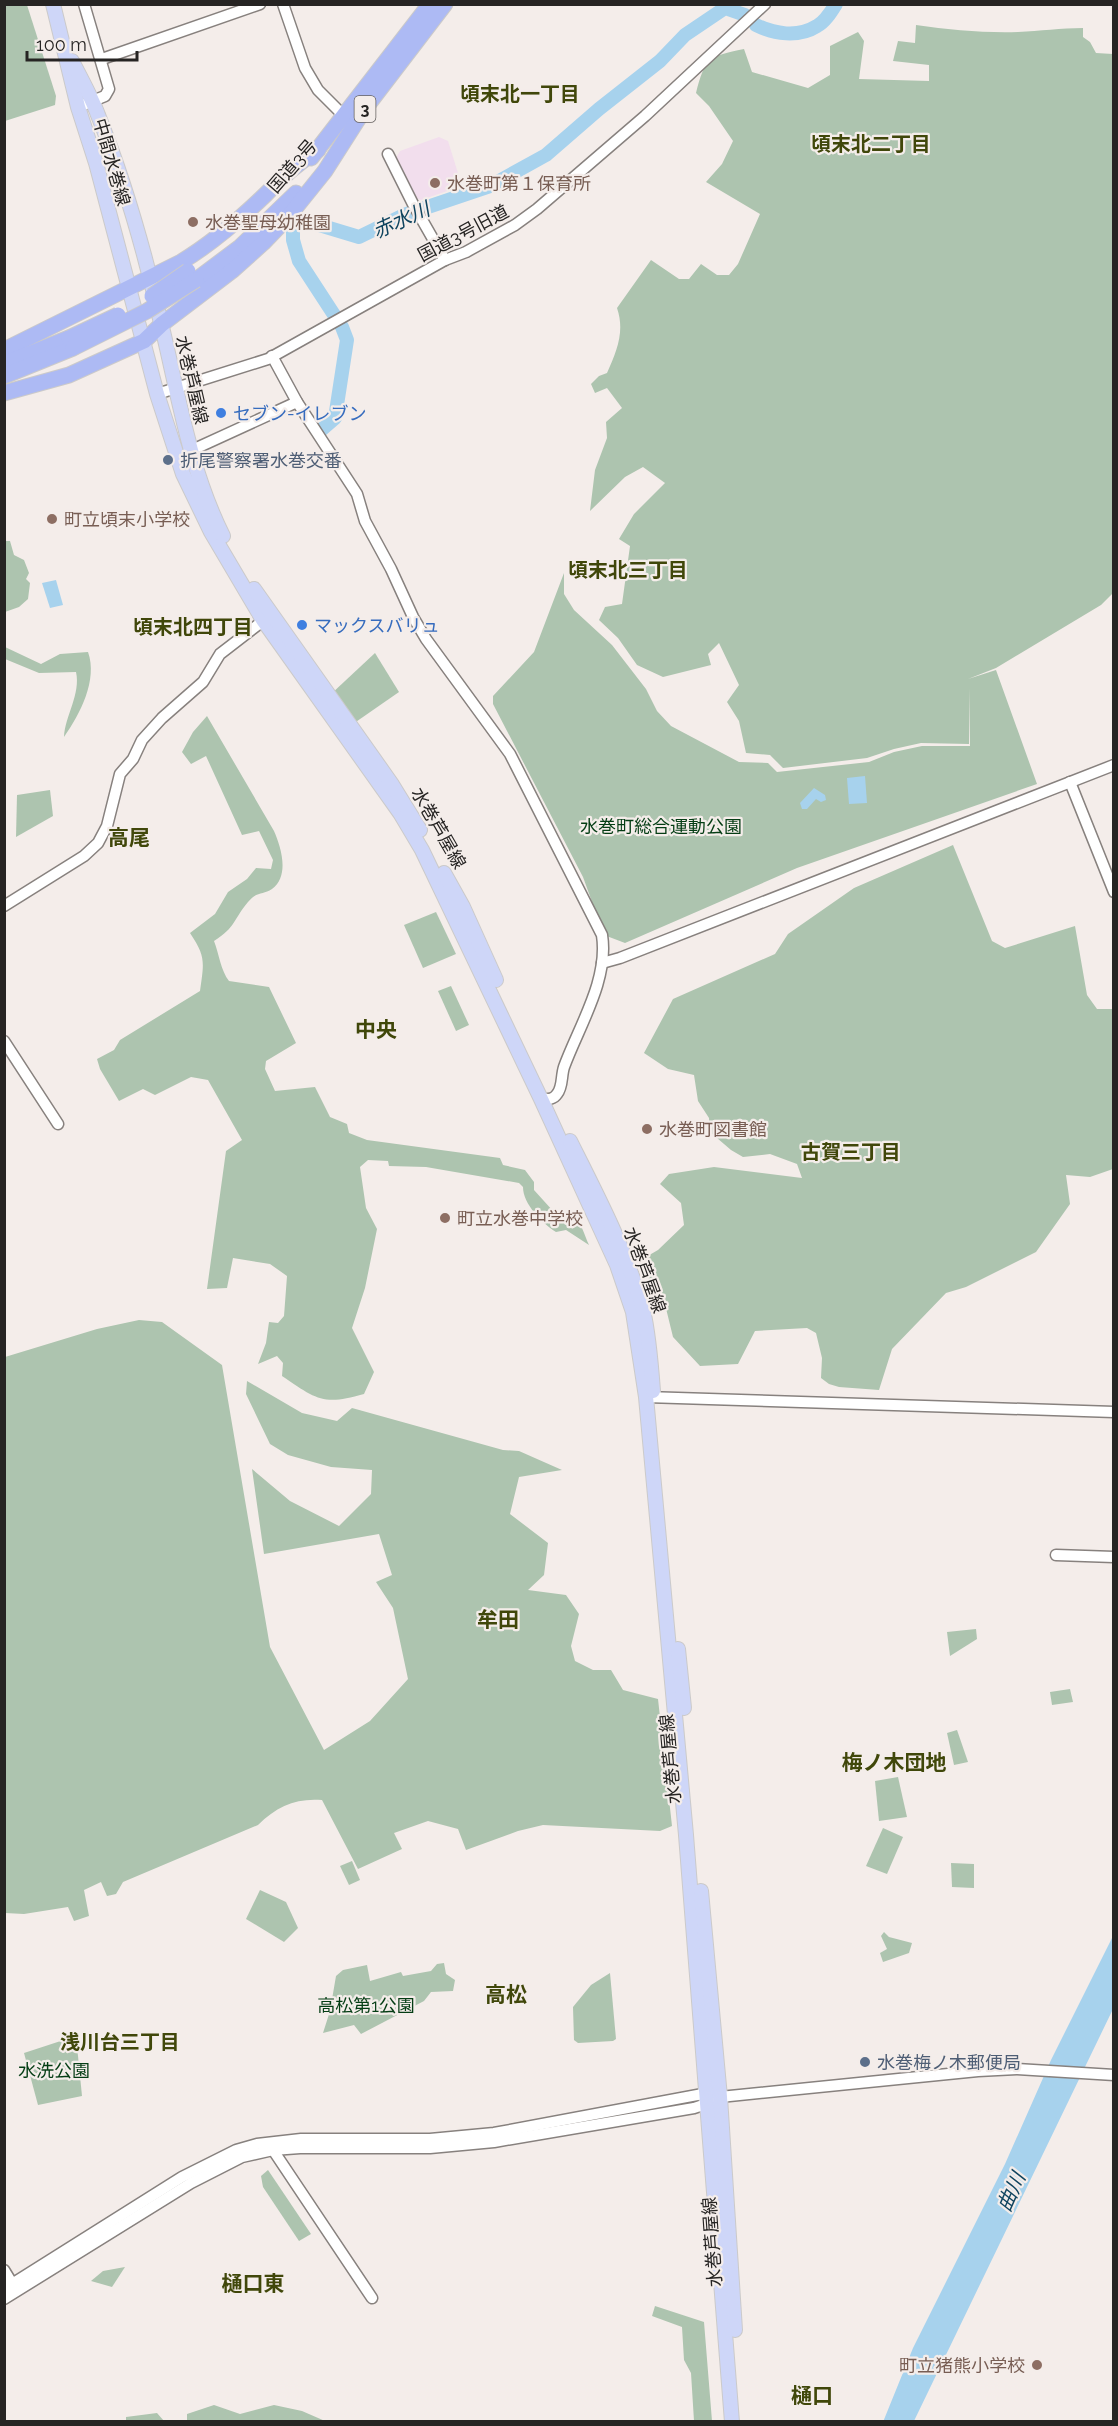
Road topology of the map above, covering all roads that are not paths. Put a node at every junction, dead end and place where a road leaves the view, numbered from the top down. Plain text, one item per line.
1 (53, 4) edge
2 (84, 4) edge
3 (260, 4) edge
4 (283, 4) edge
5 (430, 4) edge
6 (445, 4) edge
7 (765, 4) edge
8 (64, 44) junction
9 (102, 59) junction
10 (91, 101) junction
11 (78, 107) junction
12 (340, 112) dead end
13 (362, 113) junction
14 (318, 150) junction
15 (388, 154) dead end
16 (445, 260) junction
17 (150, 278) junction
18 (129, 289) junction
19 (162, 324) junction
20 (144, 341) junction
21 (71, 343) junction
22 (4, 350) edge
23 (272, 356) junction
24 (4, 364) edge
25 (4, 376) edge
26 (175, 388) junction
27 (4, 393) edge
28 (157, 394) junction
29 (297, 402) junction
30 (190, 451) junction
31 (268, 617) junction
32 (1113, 765) edge
33 (1070, 782) junction
34 (1113, 892) edge
35 (4, 906) edge
36 (602, 963) junction
37 (4, 1041) edge
38 (545, 1099) junction
39 (57, 1124) dead end
40 (649, 1397) junction
41 (1113, 1412) edge
42 (1056, 1555) dead end
43 (1113, 1557) edge
44 (1113, 2075) edge
45 (712, 2098) junction
46 (273, 2146) junction
47 (4, 2270) edge
48 (11, 2288) edge
49 (372, 2298) dead end
50 (4, 2299) edge
51 (732, 2421) edge
52 (741, 2421) edge

1 - 8 main road, 中間水巻線
2 - 9 street
3 - 9 street
4 - 12 street
5 - 14 highway, 国道3号 / 3
6 - 13 highway, 国道3号 / 3
7 - 16 street, 国道3号旧道
8 - 10 main road, 中間水巻線
8 - 11 main road, 中間水巻線
9 - 10 street
10 - 11 street
10 - 17 main road, 中間水巻線
11 - 18 main road, 中間水巻線
13 - 19 highway
13 - 21 highway, 国道3号 / 3, bridge
14 - 17 highway
14 - 21 highway, 国道3号 / 3, bridge
15 - 16 street
16 - 23 street, 国道3号旧道
17 - 18 highway
17 - 19 main road, 水巻芦屋線
18 - 20 main road, 水巻芦屋線
18 - 22 highway
19 - 20 highway
19 - 26 main road, 水巻芦屋線
20 - 27 highway
20 - 28 main road, 水巻芦屋線
21 - 24 highway, 国道3号 / 3
21 - 25 highway, 国道3号 / 3
23 - 26 street, 国道3号旧道
23 - 29 street
26 - 28 street, 国道3号旧道
26 - 30 main road, 水巻芦屋線
28 - 31 main road, 水巻芦屋線
29 - 30 street
29 - 36 street
30 - 31 main road, 水巻芦屋線
31 - 35 street
31 - 38 main road, 水巻芦屋線
32 - 33 street
33 - 34 street
33 - 36 street
36 - 38 street
37 - 39 street
38 - 40 main road, 水巻芦屋線
40 - 41 street
40 - 45 main road, 水巻芦屋線
42 - 43 street
44 - 45 street
45 - 46 street
45 - 51 main road, 水巻芦屋線
45 - 52 main road, 水巻芦屋線
46 - 48 street
46 - 49 street
47 - 48 street
48 - 50 street

